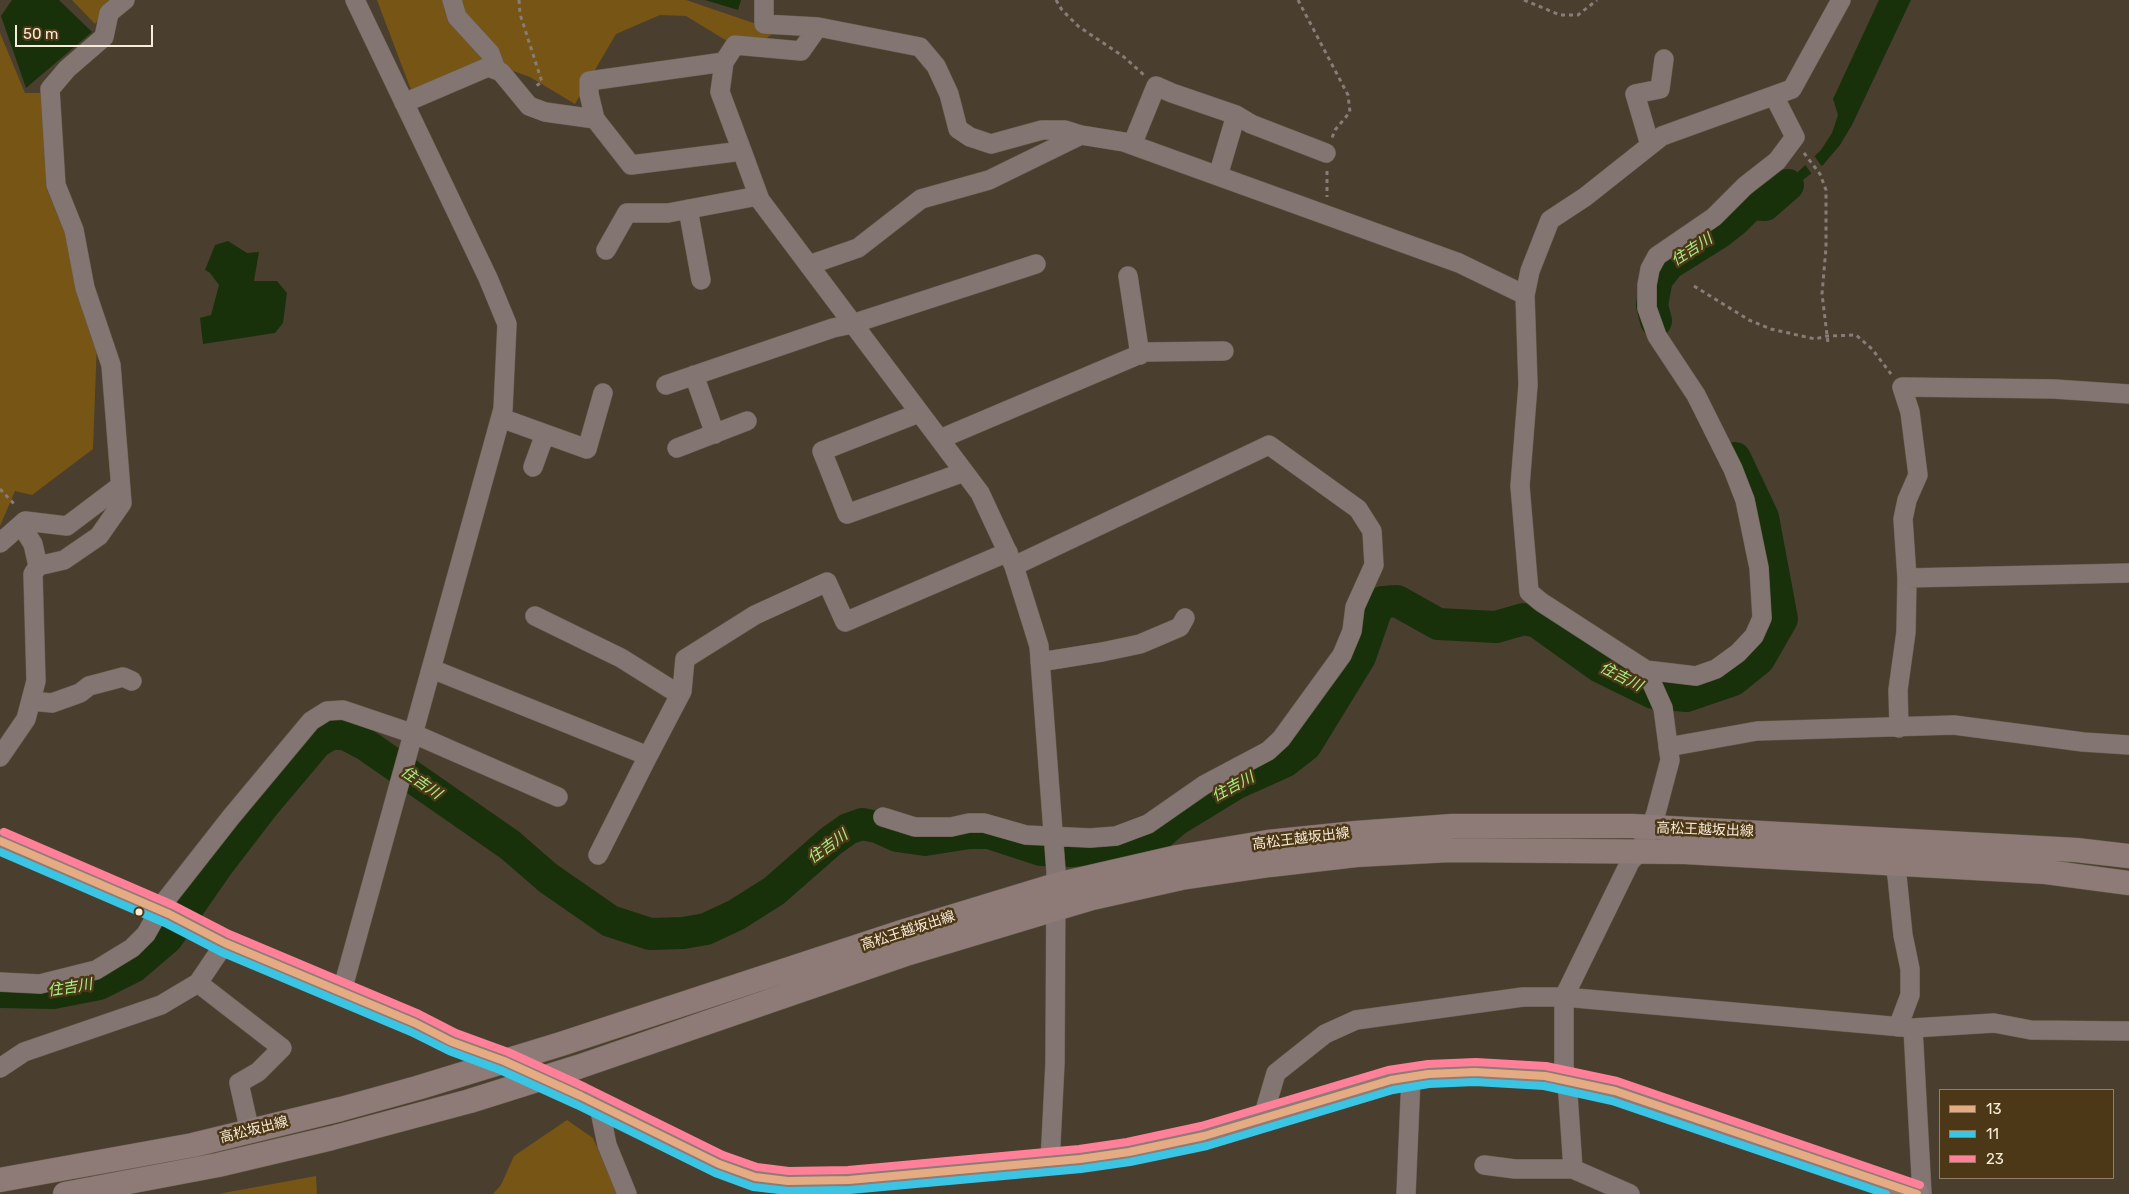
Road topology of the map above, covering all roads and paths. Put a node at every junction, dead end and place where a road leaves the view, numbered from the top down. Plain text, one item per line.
1 (125, 0) edge
2 (355, 0) edge
3 (452, 0) edge
4 (519, 0) edge
5 (764, 0) edge
6 (1056, 0) edge
7 (1298, 0) edge
8 (1524, 0) edge
9 (1597, 0) edge
10 (1841, 0) edge
11 (818, 27) junction
12 (1664, 59) dead end
13 (724, 62) junction
14 (496, 69) junction
15 (1156, 86) junction
16 (520, 95) junction
17 (1774, 96) junction
18 (404, 103) junction
19 (1236, 115) junction
20 (595, 119) junction
21 (1080, 135) junction
22 (1132, 145) junction
23 (1650, 145) junction
24 (742, 151) junction
25 (1803, 151) dead end
26 (1326, 153) junction
27 (1218, 176) junction
28 (758, 196) junction
29 (688, 209) junction
30 (1328, 215) junction
31 (606, 250) dead end
32 (1036, 264) dead end
33 (808, 266) junction
34 (1128, 276) dead end
35 (701, 280) dead end
36 (1694, 286) dead end
37 (1526, 295) junction
38 (852, 324) junction
39 (1827, 336) junction
40 (1828, 343) dead end
41 (1224, 351) dead end
42 (1140, 354) junction
43 (694, 375) junction
44 (666, 385) dead end
45 (1902, 387) junction
46 (603, 393) dead end
47 (2129, 394) edge
48 (920, 413) junction
49 (501, 418) junction
50 (747, 421) dead end
51 (545, 434) junction
52 (714, 434) junction
53 (940, 439) junction
54 (677, 448) dead end
55 (533, 467) dead end
56 (964, 472) junction
57 (120, 486) junction
58 (21, 525) junction
59 (0, 543) edge
60 (1011, 559) junction
61 (38, 566) junction
62 (2129, 573) edge
63 (1907, 578) junction
64 (535, 616) dead end
65 (1185, 618) dead end
66 (1040, 662) junction
67 (432, 668) junction
68 (1646, 670) junction
69 (132, 681) dead end
70 (680, 695) junction
71 (31, 701) junction
72 (1899, 728) junction
73 (414, 734) junction
74 (2129, 745) edge
75 (1668, 747) junction
76 (648, 756) junction
77 (0, 757) edge
78 (558, 797) dead end
79 (883, 818) dead end
80 (1650, 828) junction
81 (0, 841) edge
82 (1054, 847) junction
83 (1639, 852) junction
84 (598, 854) dead end
85 (2129, 856) edge
86 (1894, 865) junction
87 (2129, 883) edge
88 (1056, 885) junction
89 (1055, 909) junction
90 (162, 912) junction
91 (225, 943) junction
92 (0, 982) edge
93 (198, 982) junction
94 (342, 991) junction
95 (1564, 997) junction
96 (1906, 1028) junction
97 (2129, 1031) edge
98 (504, 1061) junction
99 (0, 1068) edge
100 (1411, 1077) junction
101 (542, 1079) junction
102 (1567, 1080) junction
103 (599, 1106) junction
104 (1263, 1118) junction
105 (250, 1132) junction
106 (1050, 1162) junction
107 (1484, 1165) dead end
108 (1573, 1169) junction
109 (0, 1180) edge
110 (65, 1194) edge
111 (627, 1194) edge
112 (1406, 1194) edge
113 (1630, 1194) edge
114 (1917, 1194) edge
115 (1922, 1194) edge

1 - 57 street
2 - 18 street
3 - 14 street
4 - 16 path
5 - 11 street
6 - 15 path
7 - 26 path
8 - 9 path
10 - 17 street
11 - 13 street
11 - 21 street
12 - 23 street
13 - 20 street
13 - 24 street
14 - 16 street
14 - 18 street
15 - 19 street
15 - 22 street
16 - 20 street
17 - 23 street
17 - 68 street
18 - 49 street
19 - 26 street
19 - 27 street
20 - 24 street
21 - 22 street
21 - 33 street
22 - 27 street
23 - 37 street
24 - 28 street
25 - 39 path
26 - 30 path
27 - 30 street
28 - 29 street
28 - 33 street
29 - 31 street
29 - 35 street
30 - 37 street
32 - 38 street
33 - 38 street
34 - 42 street
36 - 39 path
37 - 68 street
38 - 43 street
38 - 48 street
39 - 40 path
39 - 45 path
41 - 42 street
42 - 53 street
43 - 44 street
43 - 52 street
45 - 47 street
45 - 63 street
46 - 51 street
48 - 53 street
48 - 56 street
49 - 51 street
49 - 67 street
50 - 52 street
51 - 55 street
52 - 54 street
53 - 56 street
56 - 60 street
57 - 58 street
57 - 61 street
58 - 59 street
58 - 61 street
60 - 66 street
60 - 70 street
60 - 82 street
61 - 71 street
62 - 63 street
63 - 72 street
64 - 70 street
65 - 66 street
66 - 82 street
67 - 73 street
67 - 76 street
68 - 75 street
69 - 71 street
70 - 76 street
71 - 77 street
72 - 74 street
72 - 75 street
73 - 78 street
73 - 90 street
73 - 94 street
75 - 80 street
76 - 84 street
79 - 82 street
80 - 83 street
80 - 85 main road, 高松王越坂出線
80 - 88 main road, 高松王越坂出線
81 - 90 main road
82 - 88 street
83 - 86 main road, 高松王越坂出線
83 - 89 main road, 高松王越坂出線
83 - 95 street
86 - 87 main road, 高松王越坂出線
86 - 96 street
88 - 89 street
88 - 98 main road, 高松王越坂出線
89 - 101 main road, 高松王越坂出線
89 - 106 street
90 - 91 main road
90 - 92 street
91 - 93 street
91 - 94 main road
93 - 99 street
93 - 105 street
94 - 98 main road
95 - 96 street
95 - 102 street
95 - 104 street
96 - 97 street
96 - 115 street
98 - 101 main road
98 - 105 main road, 高松坂出線
100 - 102 main road
100 - 104 main road
100 - 112 street
101 - 103 main road
101 - 110 main road, 高松坂出線
102 - 108 street
102 - 114 main road
103 - 106 main road
103 - 111 street
104 - 106 main road
105 - 109 main road, 高松坂出線
107 - 108 street
108 - 113 street

